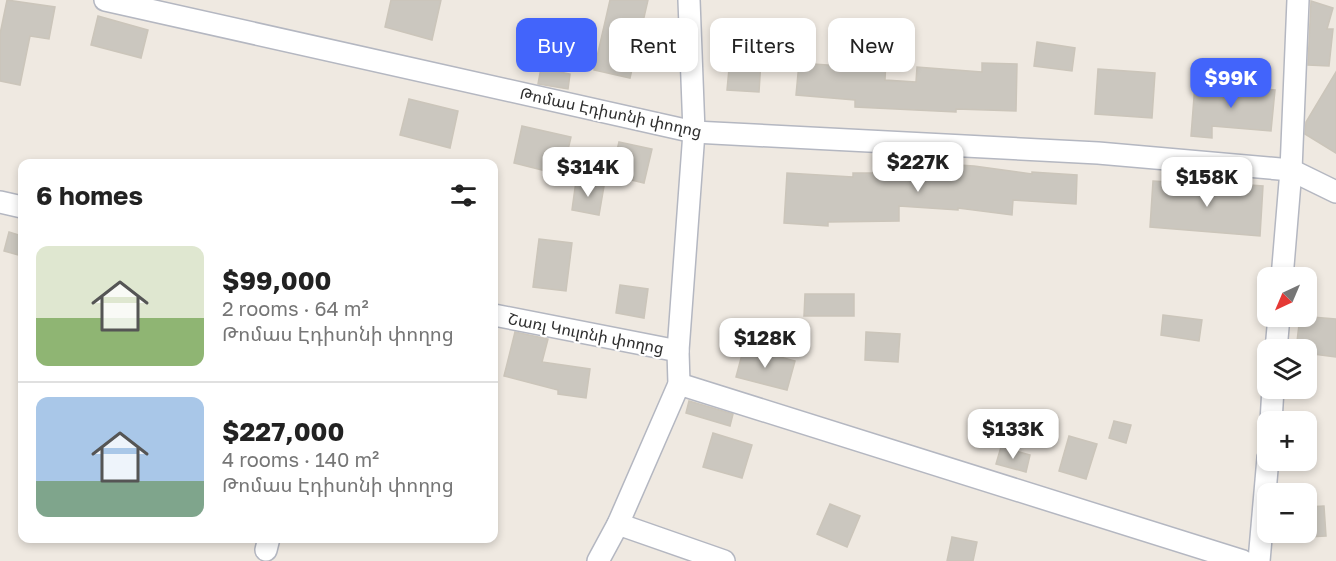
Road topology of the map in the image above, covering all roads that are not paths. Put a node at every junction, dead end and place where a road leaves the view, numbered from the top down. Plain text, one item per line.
1 (105, 0) edge
2 (689, 0) edge
3 (1298, 0) edge
4 (694, 132) junction
5 (1291, 170) junction
6 (1336, 192) edge
7 (0, 202) edge
8 (18, 206) edge
9 (1283, 267) edge
10 (498, 316) edge
11 (678, 351) junction
12 (679, 384) junction
13 (1267, 471) edge
14 (618, 524) junction
15 (598, 561) edge
16 (724, 561) edge
17 (1243, 561) edge
18 (1259, 561) edge

1 - 4 street, Թոմաս Էդիսոնի փողոց
2 - 4 street
3 - 5 street
4 - 5 street, Թոմաս Էդիսոնի փողոց
4 - 11 street
5 - 6 street, Թոմաս Էդիսոնի փողոց
5 - 9 street
7 - 8 street
10 - 11 street, Շառլ Կուլոնի փողոց
11 - 12 street
12 - 14 street
12 - 17 street
13 - 18 street
14 - 15 street
14 - 16 street

